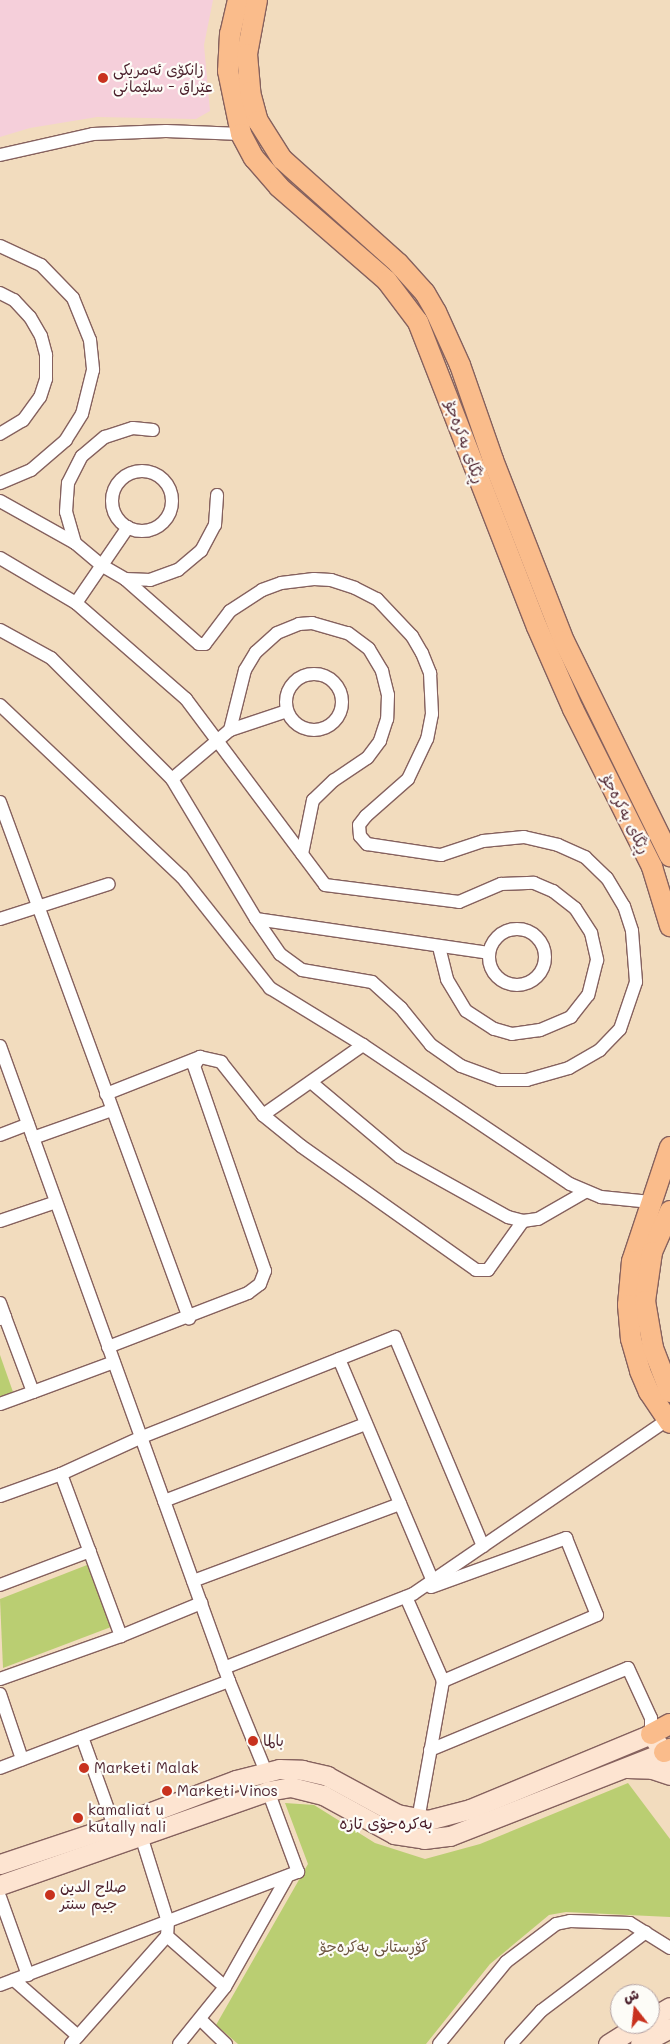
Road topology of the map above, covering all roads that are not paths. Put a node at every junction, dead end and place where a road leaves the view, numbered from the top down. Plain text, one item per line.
1 (238, 0) edge
2 (257, 0) edge
3 (263, 133) junction
4 (241, 134) junction
5 (0, 156) edge
6 (0, 246) edge
7 (0, 293) edge
8 (153, 430) dead end
9 (0, 434) edge
10 (0, 482) edge
11 (218, 495) dead end
12 (0, 502) edge
13 (128, 527) junction
14 (75, 543) junction
15 (0, 558) edge
16 (101, 565) junction
17 (125, 579) junction
18 (76, 603) junction
19 (0, 630) edge
20 (0, 705) edge
21 (287, 711) junction
22 (230, 730) junction
23 (218, 741) junction
24 (172, 779) junction
25 (0, 802) edge
26 (302, 854) junction
27 (670, 856) edge
28 (109, 884) dead end
29 (38, 906) junction
30 (256, 919) junction
31 (0, 920) edge
32 (670, 926) edge
33 (439, 946) junction
34 (489, 954) junction
35 (363, 1045) junction
36 (0, 1046) edge
37 (200, 1057) junction
38 (312, 1083) junction
39 (106, 1094) junction
40 (112, 1110) junction
41 (263, 1115) junction
42 (28, 1124) junction
43 (0, 1134) edge
44 (33, 1138) junction
45 (670, 1147) edge
46 (585, 1192) junction
47 (56, 1202) junction
48 (652, 1202) junction
49 (670, 1210) edge
50 (0, 1221) edge
51 (523, 1221) junction
52 (0, 1303) edge
53 (3, 1318) edge
54 (189, 1318) junction
55 (638, 1320) junction
56 (108, 1347) junction
57 (339, 1359) junction
58 (114, 1362) junction
59 (33, 1392) junction
60 (670, 1392) edge
61 (0, 1404) edge
62 (669, 1421) edge
63 (366, 1424) junction
64 (142, 1437) junction
65 (61, 1474) junction
66 (0, 1496) edge
67 (164, 1501) junction
68 (400, 1504) junction
69 (483, 1546) junction
70 (90, 1552) junction
71 (193, 1581) junction
72 (433, 1581) junction
73 (0, 1585) edge
74 (410, 1596) junction
75 (201, 1604) junction
76 (121, 1636) junction
77 (224, 1668) junction
78 (0, 1679) edge
79 (229, 1681) junction
80 (443, 1681) junction
81 (0, 1694) edge
82 (662, 1726) edge
83 (82, 1737) junction
84 (430, 1750) junction
85 (610, 1750) junction
86 (668, 1754) edge
87 (22, 1759) junction
88 (0, 1768) edge
89 (618, 1768) junction
90 (266, 1772) junction
91 (670, 1775) edge
92 (268, 1791) junction
93 (418, 1820) junction
94 (114, 1826) junction
95 (142, 1836) junction
96 (0, 1864) edge
97 (286, 1879) junction
98 (0, 1885) edge
99 (0, 1897) edge
100 (168, 1922) junction
101 (646, 1932) junction
102 (167, 1936) junction
103 (670, 1948) edge
104 (28, 1975) junction
105 (4, 1984) edge
106 (225, 1987) junction
107 (202, 2020) junction
108 (670, 2028) edge
109 (624, 2034) edge
110 (74, 2040) edge
111 (179, 2044) edge
112 (226, 2044) edge
113 (438, 2044) edge
114 (511, 2044) edge
115 (608, 2044) edge
116 (640, 2044) edge

1 - 4 main road, ڕێگای بەکرەجۆ
2 - 3 main road, ڕێگای بەکرەجۆ
3 - 4 main road
3 - 27 main road, ڕێگای بەکرەجۆ
4 - 5 street
4 - 32 main road, ڕێگای بەکرەجۆ
6 - 10 street
7 - 9 street
8 - 14 street
11 - 17 street
12 - 14 street
13 - 13 street
13 - 16 street
14 - 16 street
15 - 18 street
16 - 17 street
16 - 18 street
17 - 30 street
18 - 23 street
19 - 24 street
20 - 35 street
21 - 21 street
21 - 22 street
22 - 23 street
22 - 26 street
23 - 24 street
23 - 26 street
24 - 30 street
25 - 29 street
26 - 33 street
28 - 29 street
29 - 31 street
29 - 39 street
30 - 33 street
33 - 34 street
34 - 34 street
35 - 38 street
35 - 46 street
36 - 42 street
37 - 39 street
37 - 41 street
37 - 54 street
38 - 41 street
38 - 51 street
39 - 40 street
40 - 44 street
40 - 54 street
41 - 51 street
42 - 43 street
42 - 44 street
44 - 47 street
45 - 48 main road
46 - 48 street
46 - 51 street
47 - 50 street
47 - 56 street
48 - 55 main road
49 - 55 main road
52 - 53 street
53 - 59 street
54 - 56 street
55 - 60 main road
55 - 62 main road
56 - 58 street
57 - 63 street
57 - 64 street
57 - 69 street
58 - 59 street
58 - 64 street
59 - 61 street
62 - 69 street
63 - 67 street
63 - 68 street
64 - 65 street
64 - 67 street
65 - 66 street
65 - 70 street
67 - 71 street
68 - 71 street
68 - 72 street
69 - 72 street
70 - 73 street
70 - 76 street
71 - 75 street
72 - 74 street
74 - 77 street
74 - 80 street
74 - 80 street
75 - 76 street
75 - 77 street
76 - 78 street
77 - 79 street
79 - 83 street
79 - 90 street
80 - 84 street
81 - 87 street
82 - 84 street
82 - 85 main road
82 - 86 main road
83 - 87 street
83 - 94 street
84 - 93 street
85 - 89 main road
85 - 93 main road
86 - 89 main road
87 - 88 street
89 - 91 main road
89 - 92 main road
90 - 93 main road
90 - 94 main road
92 - 95 main road
92 - 97 street
94 - 96 main road
95 - 98 main road
95 - 100 street
97 - 100 street
97 - 106 street
99 - 104 street
100 - 102 street
100 - 104 street
101 - 103 street
101 - 113 street
101 - 114 street
102 - 106 street
102 - 110 street
104 - 105 street
105 - 110 street
106 - 107 street
107 - 111 street
107 - 112 street
108 - 116 main road
109 - 115 main road

